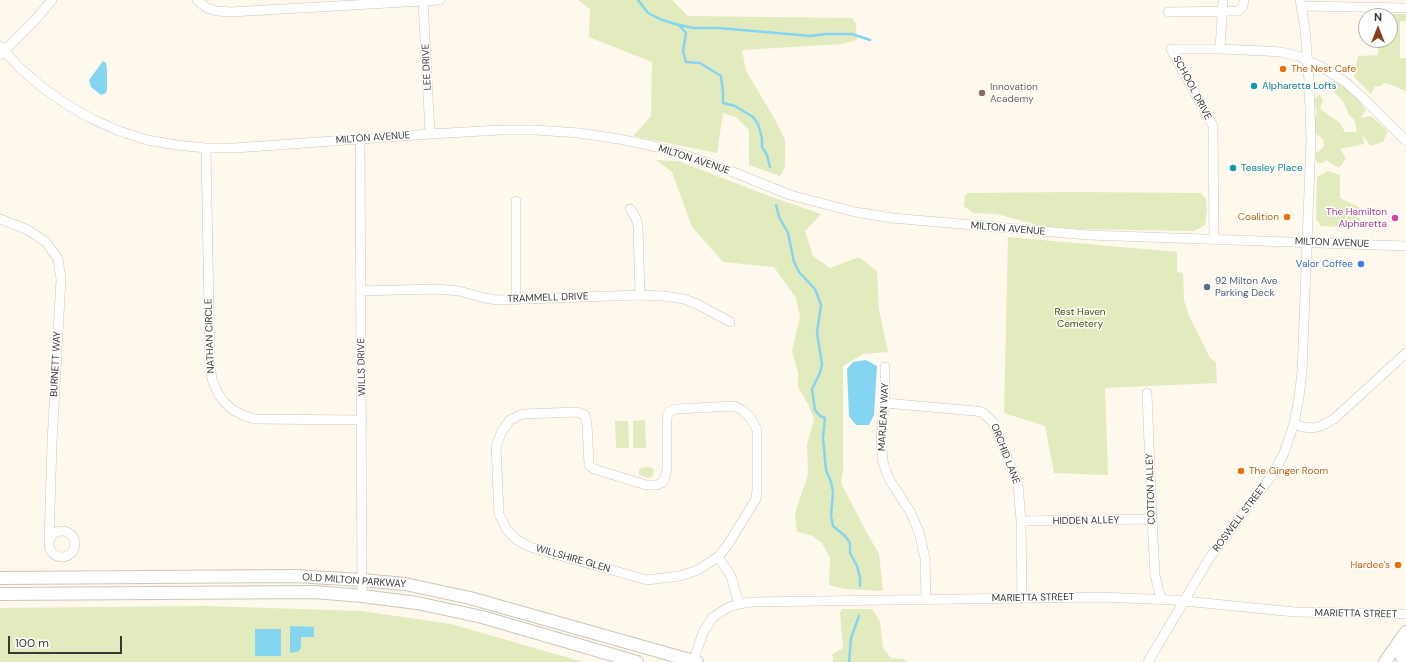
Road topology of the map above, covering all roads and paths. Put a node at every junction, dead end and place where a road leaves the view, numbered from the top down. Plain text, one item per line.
1 (52, 0) edge
2 (197, 0) edge
3 (440, 0) edge
4 (1223, 0) edge
5 (1244, 0) edge
6 (423, 1) junction
7 (1301, 3) edge
8 (1406, 8) edge
9 (1168, 12) dead end
10 (1222, 12) junction
11 (1220, 49) junction
12 (1, 50) edge
13 (1307, 60) junction
14 (430, 134) junction
15 (360, 139) junction
16 (1406, 141) edge
17 (206, 148) junction
18 (516, 201) dead end
19 (630, 209) dead end
20 (0, 219) edge
21 (1214, 240) junction
22 (1307, 242) junction
23 (1406, 246) edge
24 (361, 291) junction
25 (640, 295) junction
26 (516, 300) junction
27 (730, 322) dead end
28 (1406, 353) edge
29 (885, 367) dead end
30 (1147, 393) dead end
31 (885, 403) junction
32 (362, 420) junction
33 (1294, 424) junction
34 (1152, 519) junction
35 (1021, 522) junction
36 (49, 543) dead end
37 (718, 557) junction
38 (0, 578) edge
39 (362, 580) junction
40 (0, 594) edge
41 (362, 596) junction
42 (1022, 598) junction
43 (1161, 599) junction
44 (926, 600) junction
45 (1184, 601) junction
46 (739, 604) junction
47 (1406, 614) edge
48 (1406, 632) edge
49 (1406, 642) edge
50 (1402, 657) edge
51 (637, 662) edge
52 (694, 662) edge
53 (1148, 662) edge
54 (1385, 662) edge

1 - 12 street
2 - 6 street
3 - 6 street
4 - 10 street
5 - 10 street
6 - 14 street, LEE DRIVE
7 - 8 street
7 - 13 street, ROSWELL STREET
9 - 10 street
10 - 11 street
11 - 13 street, SCHOOL DRIVE
11 - 21 street, SCHOOL DRIVE
12 - 17 street, MILTON AVENUE
13 - 16 street, SCHOOL DRIVE
13 - 22 street, ROSWELL STREET
14 - 15 street, MILTON AVENUE
14 - 21 street, MILTON AVENUE
15 - 17 street, MILTON AVENUE
15 - 24 street, WILLS DRIVE
17 - 32 street, NATHAN CIRCLE
18 - 26 street
19 - 25 street
20 - 36 street, BURNETT WAY
21 - 22 street, MILTON AVENUE
22 - 23 street, MILTON AVENUE
22 - 33 street, ROSWELL STREET
24 - 26 street, TRAMMELL DRIVE
24 - 32 street, WILLS DRIVE
25 - 26 street, TRAMMELL DRIVE
25 - 27 street, TRAMMELL DRIVE
28 - 33 street
29 - 31 street, MARJEAN WAY
30 - 34 street, COTTON ALLEY
31 - 35 street, ORCHID LANE
31 - 44 street, MARJEAN WAY
32 - 39 street, WILLS DRIVE
33 - 45 street, ROSWELL STREET
34 - 35 street, HIDDEN ALLEY
34 - 43 street, COTTON ALLEY
35 - 42 street, ORCHID LANE
37 - 37 street, WILLSHIRE GLEN
37 - 46 street
38 - 39 main road, OLD MILTON PARKWAY
39 - 41 street, WILLS DRIVE
39 - 52 main road, OLD MILTON PARKWAY
40 - 41 main road, OLD MILTON PARKWAY
41 - 51 main road, OLD MILTON PARKWAY
42 - 43 street, MARIETTA STREET
42 - 44 street, MARIETTA STREET
43 - 45 street, MARIETTA STREET
44 - 46 street, MARIETTA STREET
45 - 47 street, MARIETTA STREET
45 - 53 street, ROSWELL STREET
46 - 52 street, MARIETTA STREET
48 - 54 main road
49 - 50 main road

